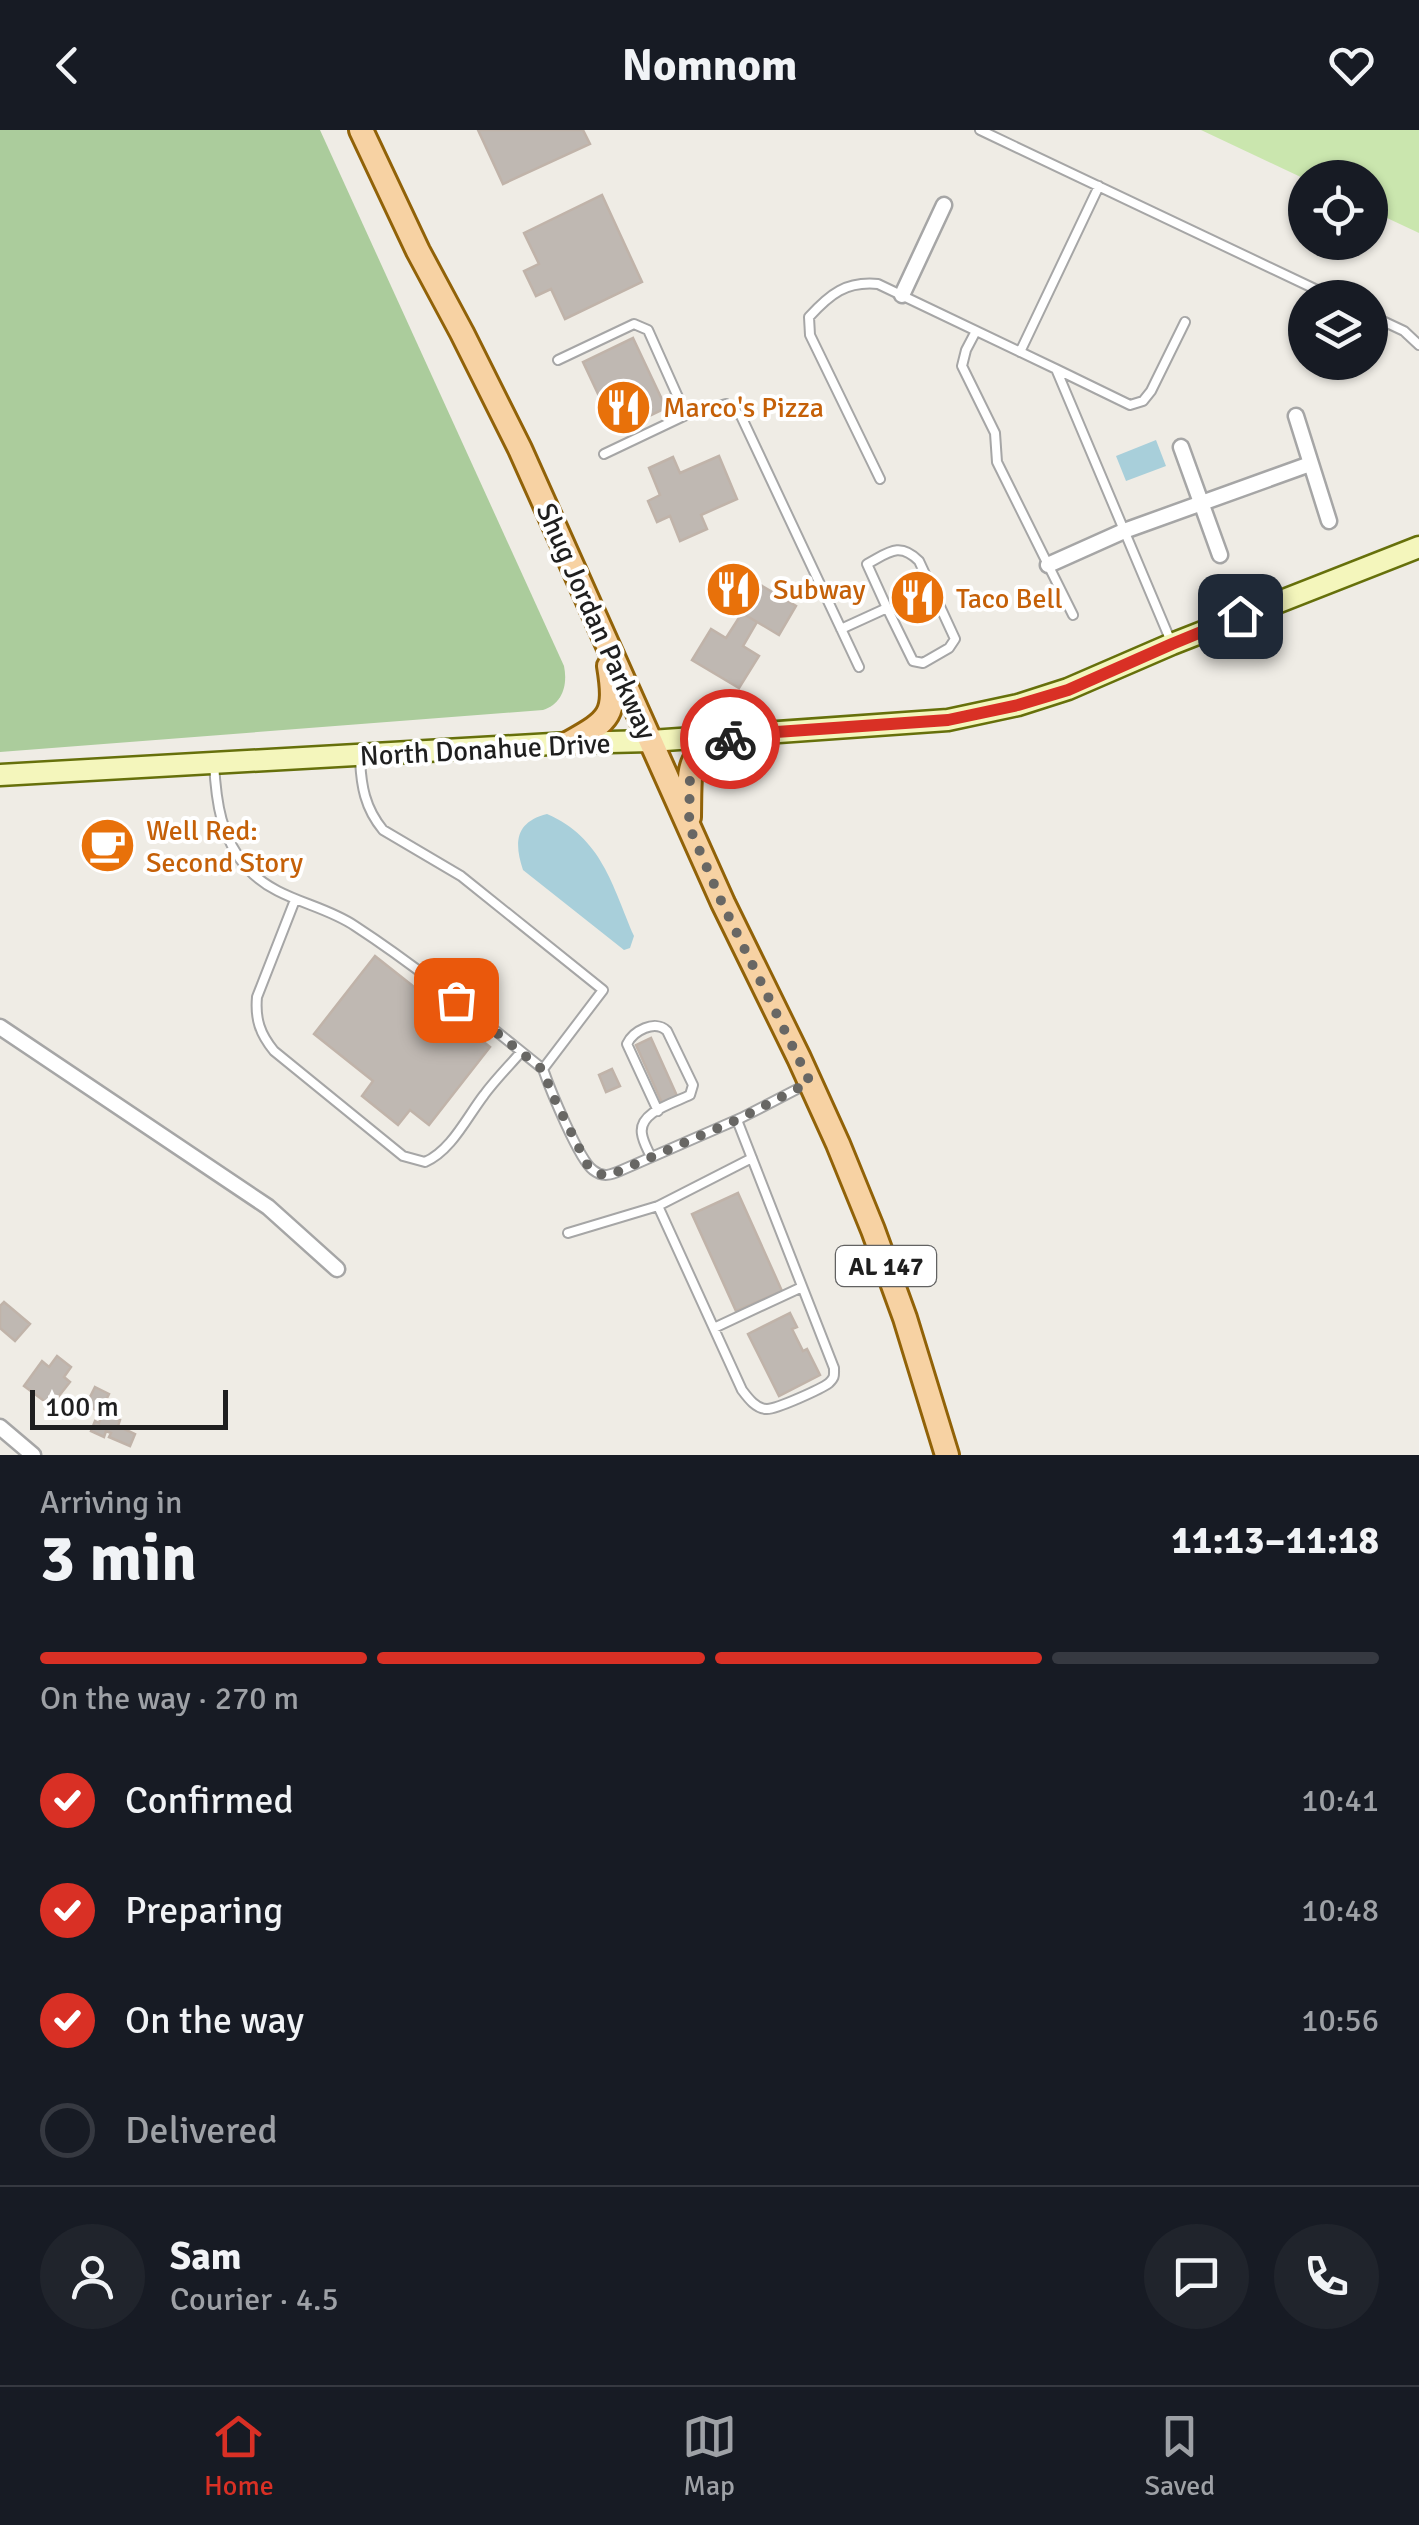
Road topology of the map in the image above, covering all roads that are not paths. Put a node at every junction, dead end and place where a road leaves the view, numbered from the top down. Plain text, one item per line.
1 (361, 130) edge
2 (980, 130) edge
3 (1099, 186) junction
4 (944, 204) dead end
5 (1296, 280) edge
6 (902, 295) junction
7 (1186, 322) dead end
8 (1388, 323) edge
9 (976, 331) junction
10 (1419, 345) edge
11 (1020, 352) junction
12 (558, 360) dead end
13 (1056, 370) junction
14 (686, 415) junction
15 (1296, 416) dead end
16 (1181, 447) dead end
17 (604, 454) dead end
18 (1310, 464) junction
19 (880, 479) dead end
20 (1202, 503) junction
21 (1329, 521) dead end
22 (1124, 531) junction
23 (1419, 548) edge
24 (1220, 555) dead end
25 (1048, 565) junction
26 (887, 608) junction
27 (1073, 615) dead end
28 (841, 629) junction
29 (606, 643) junction
30 (1172, 644) junction
31 (859, 667) dead end
32 (747, 734) junction
33 (652, 741) junction
34 (569, 743) junction
35 (360, 756) junction
36 (214, 763) junction
37 (0, 774) edge
38 (689, 826) junction
39 (295, 900) junction
40 (0, 1027) edge
41 (522, 1052) junction
42 (543, 1070) junction
43 (810, 1082) junction
44 (658, 1111) junction
45 (737, 1120) junction
46 (651, 1158) junction
47 (752, 1158) junction
48 (658, 1206) junction
49 (568, 1234) dead end
50 (337, 1269) dead end
51 (802, 1287) junction
52 (714, 1328) junction
53 (0, 1428) edge
54 (33, 1455) edge
55 (947, 1455) edge

1 - 29 main road, Shug Jordan Parkway / AL 147
2 - 3 lane
3 - 5 lane
3 - 11 lane
4 - 6 street
6 - 9 lane
6 - 19 lane
7 - 13 lane
8 - 10 lane
9 - 11 lane
9 - 25 lane
11 - 13 lane
12 - 14 lane
13 - 22 lane
14 - 17 lane
14 - 28 lane
15 - 18 street
16 - 20 street
18 - 20 street
18 - 21 street
20 - 22 street
20 - 24 street
22 - 25 street
22 - 30 lane
23 - 30 street, North Donahue Drive
25 - 27 lane
26 - 26 lane
26 - 28 lane
28 - 31 lane
29 - 33 main road, Shug Jordan Parkway / AL 147
29 - 34 main road
30 - 32 street, North Donahue Drive
32 - 33 street, North Donahue Drive
32 - 38 main road
33 - 34 street, North Donahue Drive
33 - 38 main road, Shug Jordan Parkway / AL 147
34 - 35 street, North Donahue Drive
35 - 36 street, North Donahue Drive
35 - 42 lane
36 - 37 street, North Donahue Drive
36 - 39 lane
38 - 43 main road, Shug Jordan Parkway / AL 147
39 - 41 lane
39 - 41 lane
40 - 50 street
41 - 42 lane
42 - 46 lane
43 - 45 lane
43 - 55 main road, Shug Jordan Parkway / AL 147
44 - 44 lane
44 - 46 lane
45 - 46 lane
45 - 47 lane
47 - 48 lane
47 - 51 lane
48 - 49 lane
48 - 52 lane
51 - 52 lane
51 - 52 lane
53 - 54 street

